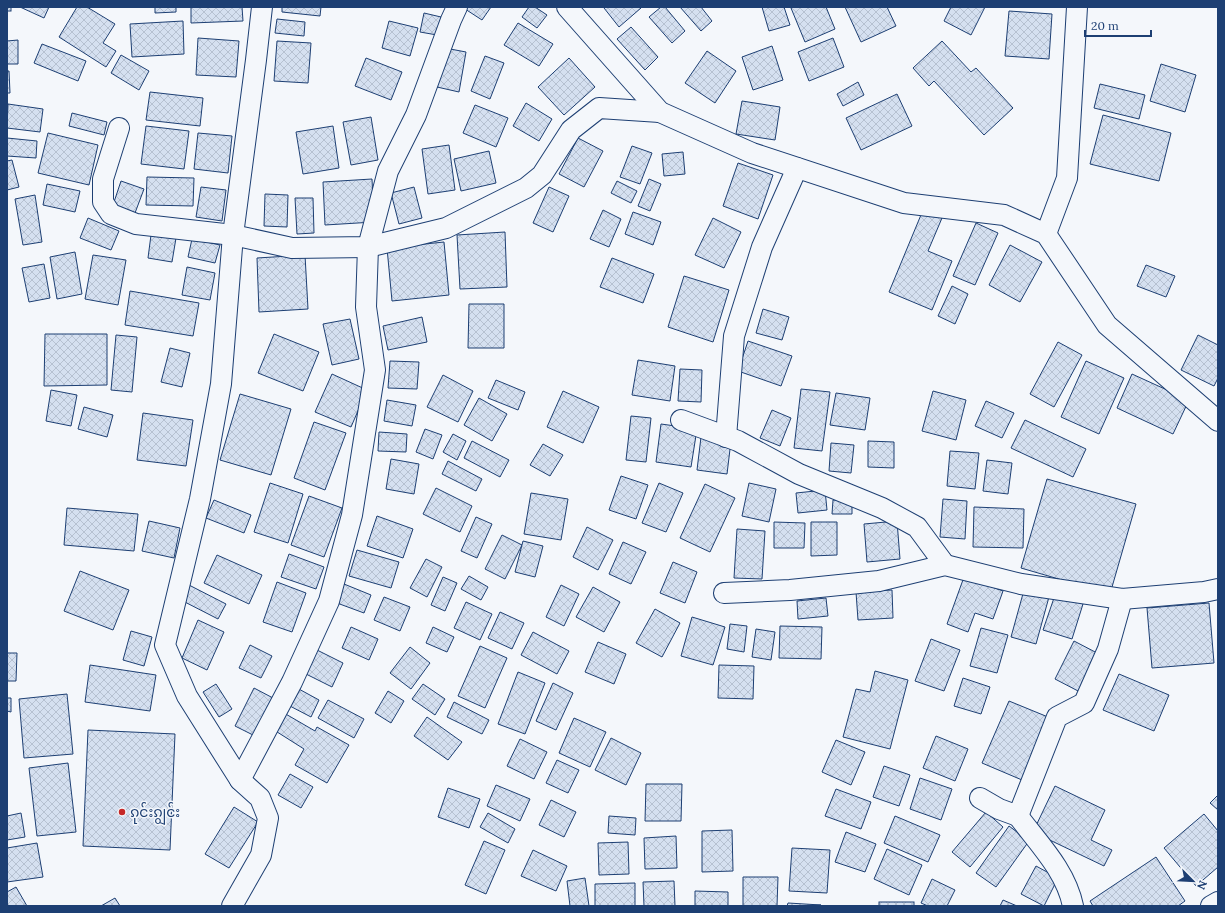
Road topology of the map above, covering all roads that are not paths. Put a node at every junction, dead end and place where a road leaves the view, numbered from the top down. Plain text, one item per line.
1 (262, 7) edge
2 (457, 7) edge
3 (567, 7) edge
4 (1077, 7) edge
5 (660, 112) junction
6 (119, 128) dead end
7 (797, 168) junction
8 (1046, 234) junction
9 (233, 235) junction
10 (368, 247) junction
11 (681, 420) dead end
12 (1218, 421) edge
13 (726, 437) junction
14 (945, 565) junction
15 (1218, 589) edge
16 (724, 592) dead end
17 (1122, 599) junction
18 (240, 780) junction
19 (980, 798) dead end
20 (1018, 816) junction
21 (1218, 902) edge
22 (232, 906) edge
23 (1073, 906) edge
24 (1211, 906) edge

1 - 9 street
2 - 10 street
3 - 5 street
4 - 8 street
5 - 7 street
5 - 10 street
6 - 9 street
7 - 8 street
7 - 13 street
8 - 12 street
9 - 10 street
9 - 18 street
10 - 18 street
11 - 13 street
13 - 14 street
14 - 16 street
14 - 17 street
15 - 17 street
17 - 20 street
18 - 22 street
19 - 20 street
20 - 23 street
21 - 24 street

